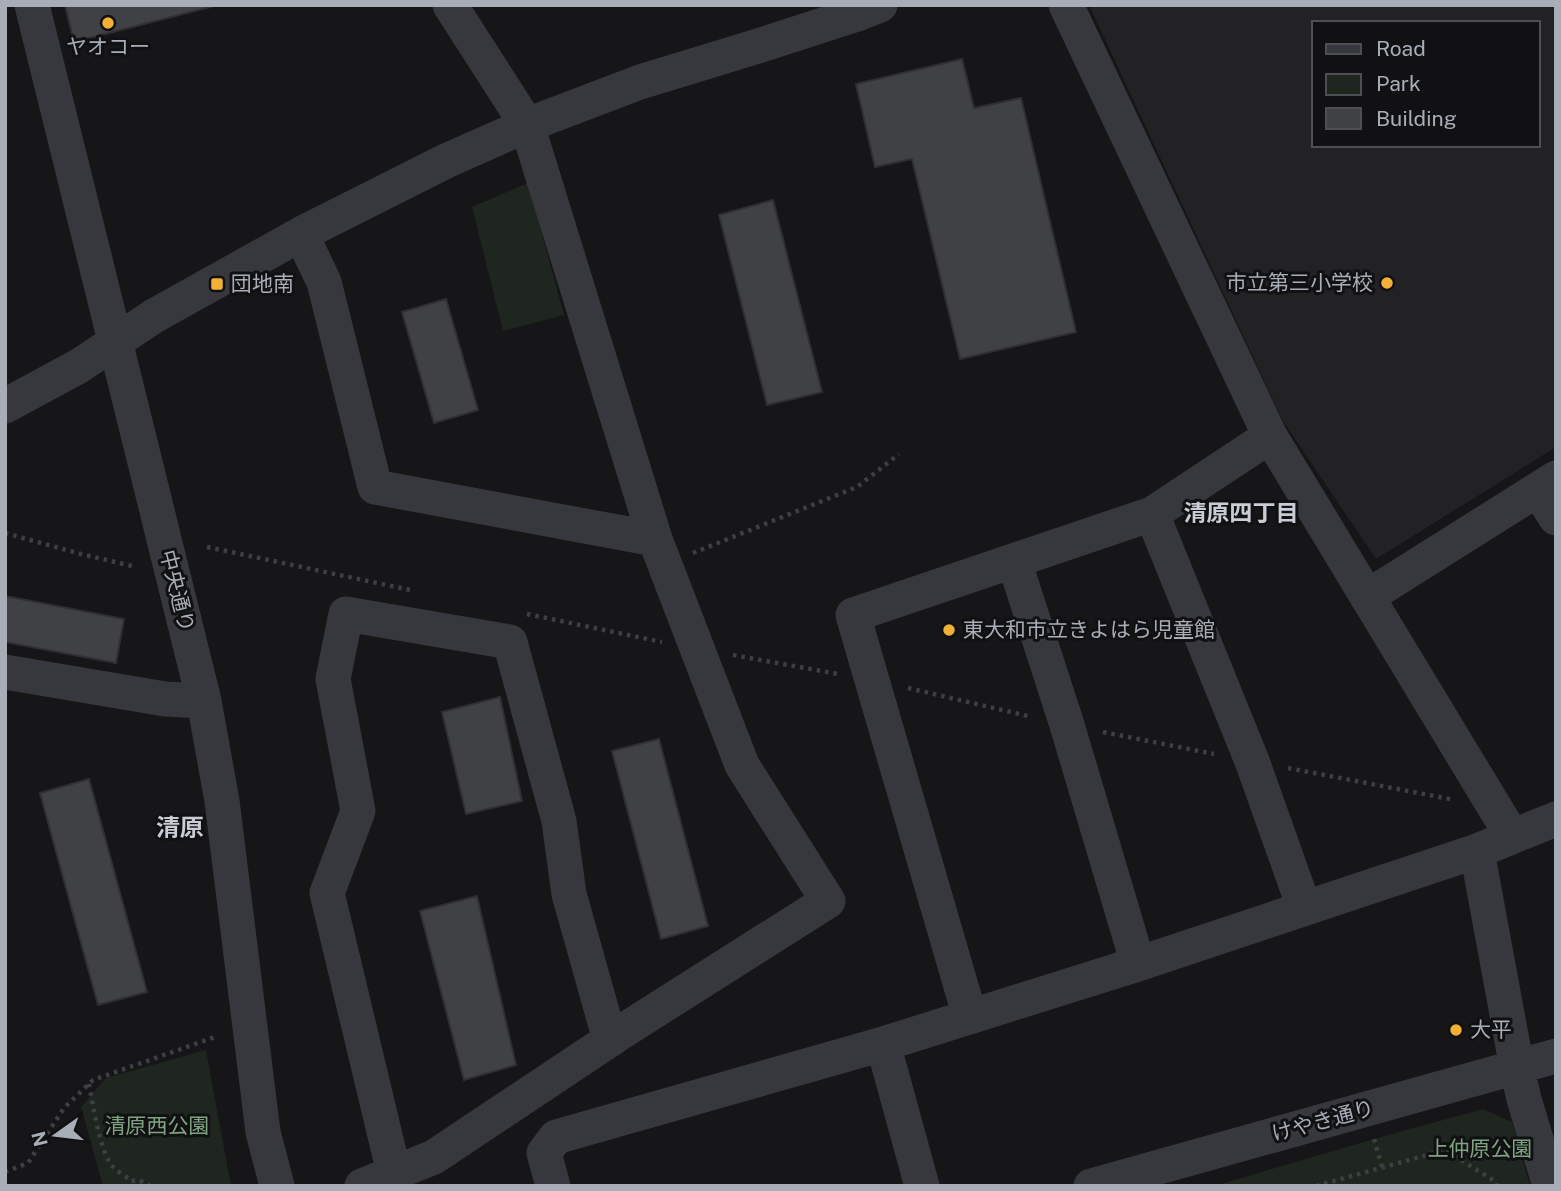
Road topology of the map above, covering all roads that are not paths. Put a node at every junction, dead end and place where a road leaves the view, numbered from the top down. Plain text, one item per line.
1 (32, 5) edge
2 (450, 5) edge
3 (880, 5) edge
4 (1066, 5) edge
5 (527, 125) junction
6 (301, 234) junction
7 (116, 340) junction
8 (5, 405) edge
9 (1270, 436) junction
10 (1550, 495) edge
11 (1152, 514) junction
12 (659, 552) junction
13 (1014, 561) junction
14 (1367, 597) junction
15 (5, 672) edge
16 (204, 701) junction
17 (1556, 819) edge
18 (1504, 822) junction
19 (1477, 851) junction
20 (1304, 908) junction
21 (1138, 964) junction
22 (970, 1017) junction
23 (610, 1040) junction
24 (883, 1044) junction
25 (1556, 1056) edge
26 (1517, 1068) junction
27 (394, 1173) junction
28 (277, 1186) edge
29 (362, 1186) edge
30 (553, 1186) edge
31 (922, 1186) edge
32 (1091, 1186) edge
33 (1550, 1186) edge

1 - 7 street, 中央通り
2 - 5 street
3 - 5 street
4 - 9 street
5 - 6 street
5 - 12 street
6 - 7 street
6 - 12 street
7 - 8 street
7 - 16 street, 中央通り
9 - 11 street
9 - 14 street
10 - 14 street
11 - 13 street
11 - 20 street
12 - 23 street
13 - 21 street
13 - 22 street
14 - 18 street
15 - 16 street
16 - 28 street, 中央通り
17 - 18 street
18 - 19 street
19 - 20 street
19 - 26 street
20 - 21 street
21 - 22 street
22 - 24 street
23 - 27 street
23 - 27 street
24 - 30 street
24 - 31 street
25 - 26 street, けやき通り
26 - 32 street, けやき通り
26 - 33 street
27 - 29 street

